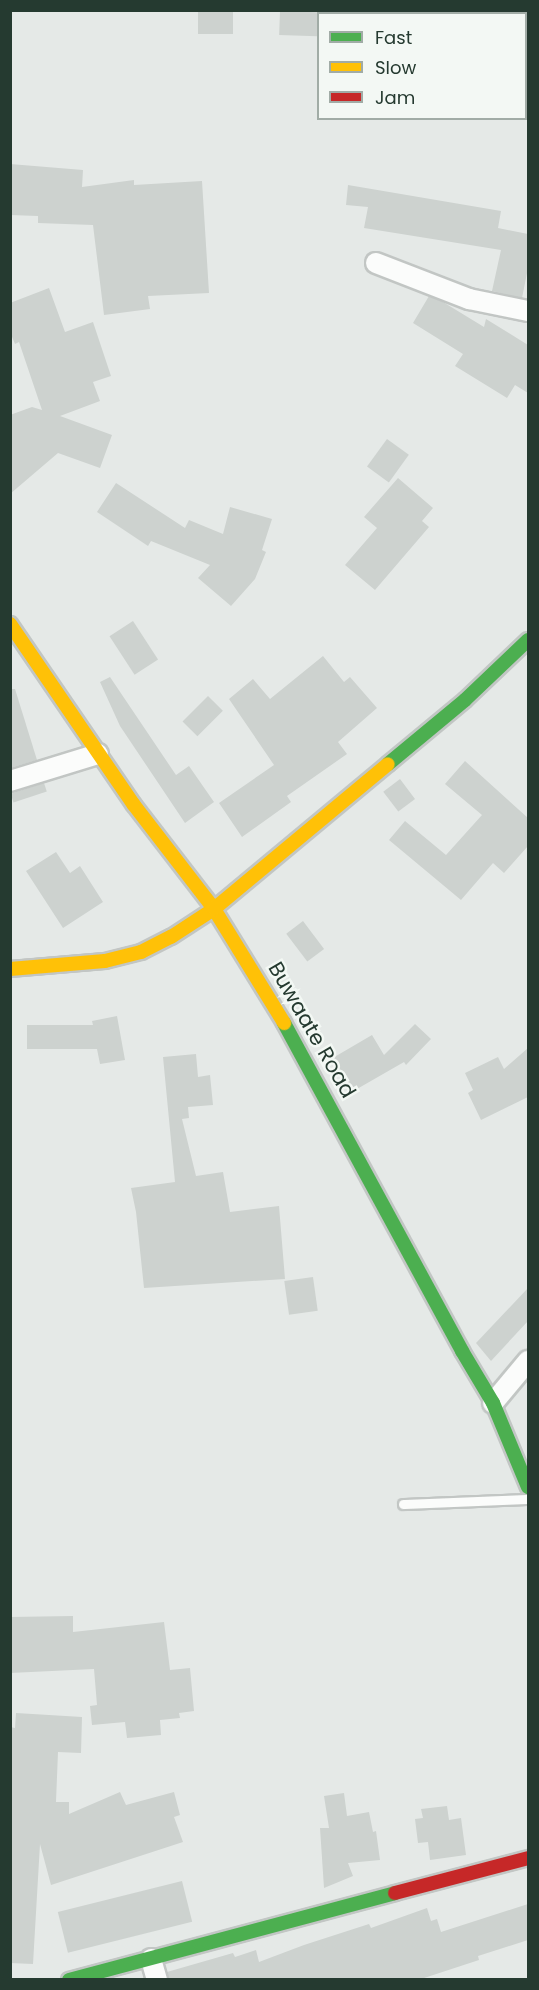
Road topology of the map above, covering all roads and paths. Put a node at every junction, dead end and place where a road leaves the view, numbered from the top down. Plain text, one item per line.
1 (376, 263) dead end
2 (528, 311) edge
3 (10, 624) edge
4 (528, 640) edge
5 (98, 754) junction
6 (10, 781) edge
7 (214, 909) junction
8 (10, 969) edge
9 (528, 1361) edge
10 (494, 1403) junction
11 (528, 1487) edge
12 (528, 1499) edge
13 (403, 1504) dead end
14 (528, 1858) edge
15 (151, 1959) junction
16 (69, 1980) edge
17 (157, 1980) edge

1 - 2 street
3 - 5 street, Buwaate Road
4 - 7 street
5 - 6 street
5 - 7 street, Buwaate Road
7 - 8 street
7 - 10 street, Buwaate Road
9 - 10 street
10 - 11 street, Buwaate Road
12 - 13 lane
14 - 15 street
15 - 16 street
15 - 17 street

